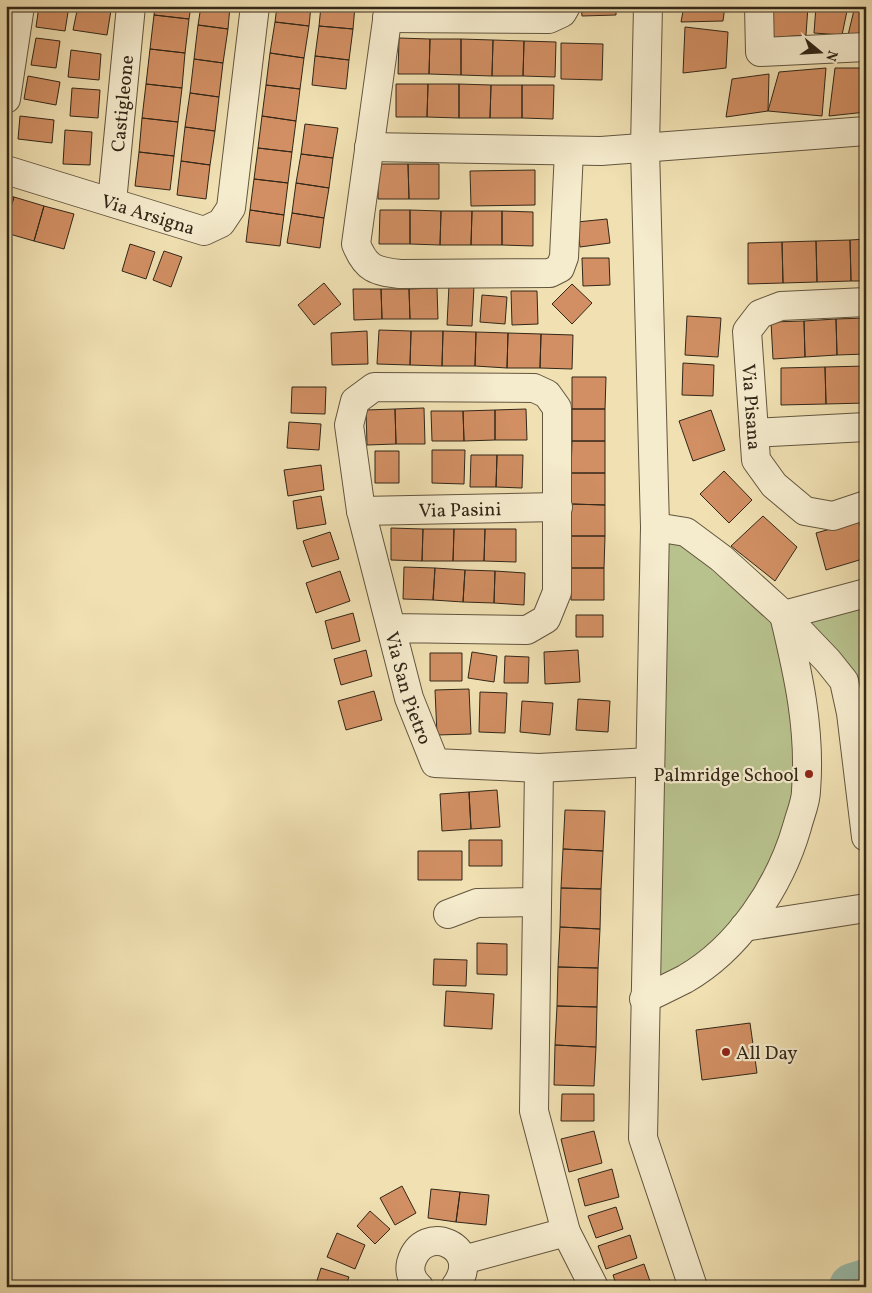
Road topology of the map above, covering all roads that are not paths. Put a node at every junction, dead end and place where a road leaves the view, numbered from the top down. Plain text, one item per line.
1 (20, 6) edge
2 (131, 6) edge
3 (255, 6) edge
4 (566, 6) edge
5 (648, 6) edge
6 (759, 6) edge
7 (388, 12) edge
8 (866, 47) edge
9 (6, 99) edge
10 (866, 131) edge
11 (369, 147) junction
12 (645, 148) junction
13 (568, 151) junction
14 (6, 170) edge
15 (112, 202) junction
16 (866, 302) edge
17 (866, 427) edge
18 (754, 433) junction
19 (866, 505) edge
20 (558, 507) junction
21 (361, 511) junction
22 (655, 527) junction
23 (866, 593) edge
24 (784, 615) junction
25 (392, 628) junction
26 (650, 762) junction
27 (539, 768) junction
28 (866, 837) edge
29 (535, 902) junction
30 (866, 908) edge
31 (448, 914) dead end
32 (744, 927) junction
33 (644, 999) junction
34 (566, 1232) junction
35 (463, 1260) junction
36 (407, 1283) edge
37 (456, 1287) edge
38 (594, 1287) edge
39 (693, 1287) edge

1 - 9 street
2 - 15 street, Castigleone
3 - 15 street, Via Arsigna
4 - 7 street
5 - 12 street
6 - 8 street
7 - 11 street
10 - 12 street
11 - 13 street
11 - 13 street
12 - 13 street
12 - 22 street
14 - 15 street, Via Arsigna
16 - 18 street, Via Pisana
17 - 18 street
18 - 19 street, Via Pisana
20 - 21 street, Via Pasini
20 - 21 street, Via San Pietro
20 - 25 street
21 - 25 street, Via San Pietro
22 - 24 street
22 - 26 street
23 - 24 street
24 - 28 street
24 - 32 street
25 - 27 street, Via San Pietro
26 - 27 street, Via San Pietro
26 - 33 street
27 - 29 street
29 - 31 street
29 - 34 street
30 - 32 street
32 - 33 street
33 - 39 street
34 - 35 street
34 - 38 street
35 - 36 street
35 - 37 street

